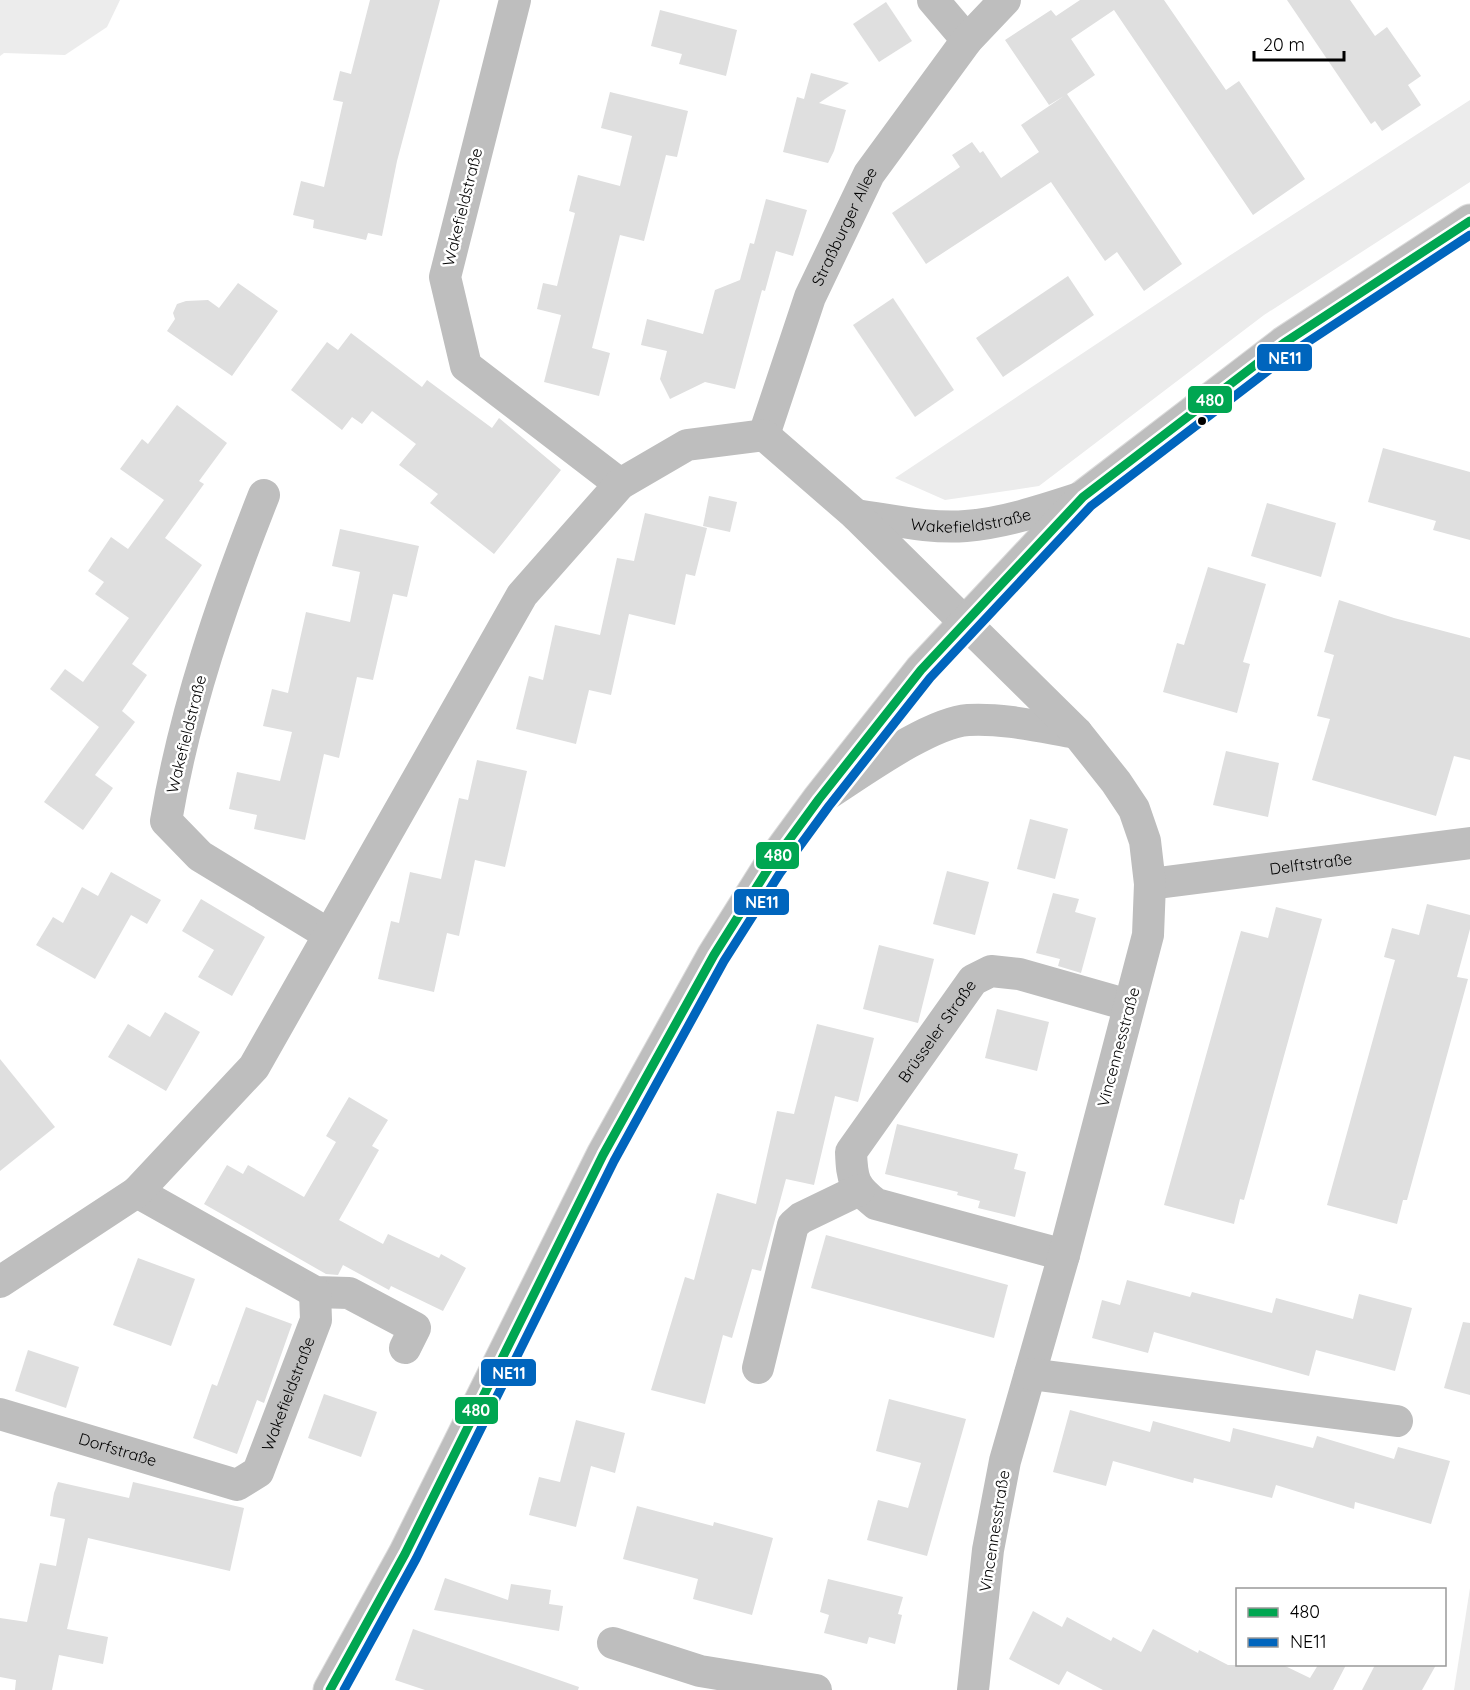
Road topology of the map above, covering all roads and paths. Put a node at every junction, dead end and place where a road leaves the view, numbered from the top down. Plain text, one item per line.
1 (515, 0) edge
2 (933, 0) edge
3 (1005, 0) edge
4 (967, 40) junction
5 (1470, 221) edge
6 (764, 435) junction
7 (620, 484) junction
8 (264, 495) dead end
9 (1083, 497) junction
10 (856, 515) junction
11 (964, 622) junction
12 (1077, 733) junction
13 (819, 799) junction
14 (1470, 843) edge
15 (1150, 884) junction
16 (328, 934) junction
17 (1128, 1005) junction
18 (859, 1191) junction
19 (137, 1192) junction
20 (1064, 1255) junction
21 (0, 1282) edge
22 (315, 1292) junction
23 (405, 1348) dead end
24 (758, 1368) dead end
25 (1030, 1374) junction
26 (0, 1414) edge
27 (1397, 1421) dead end
28 (237, 1485) joint
29 (613, 1643) dead end
30 (330, 1690) edge
31 (816, 1690) edge
32 (973, 1690) edge

1 - 7 street, Wakefieldstraße
2 - 4 street
3 - 4 street, Straßburger Allee
4 - 6 street, Straßburger Allee
5 - 9 main road
6 - 7 street
6 - 10 street
7 - 16 street
8 - 16 street, Wakefieldstraße
9 - 10 street, Wakefieldstraße
9 - 11 main road
10 - 11 street
11 - 12 street, Vincennesstraße
11 - 13 main road
12 - 13 street
12 - 15 street, Vincennesstraße
13 - 30 main road
14 - 15 street, Delftstraße
15 - 17 street, Vincennesstraße
16 - 19 street
17 - 18 street, Brüsseler Straße
17 - 20 street, Vincennesstraße
18 - 20 street
18 - 24 street
19 - 21 street
19 - 22 street
20 - 25 street, Vincennesstraße
22 - 23 street
22 - 28 street, Wakefieldstraße
25 - 27 street
25 - 32 street, Vincennesstraße
26 - 28 street, Dorfstraße
29 - 31 street

